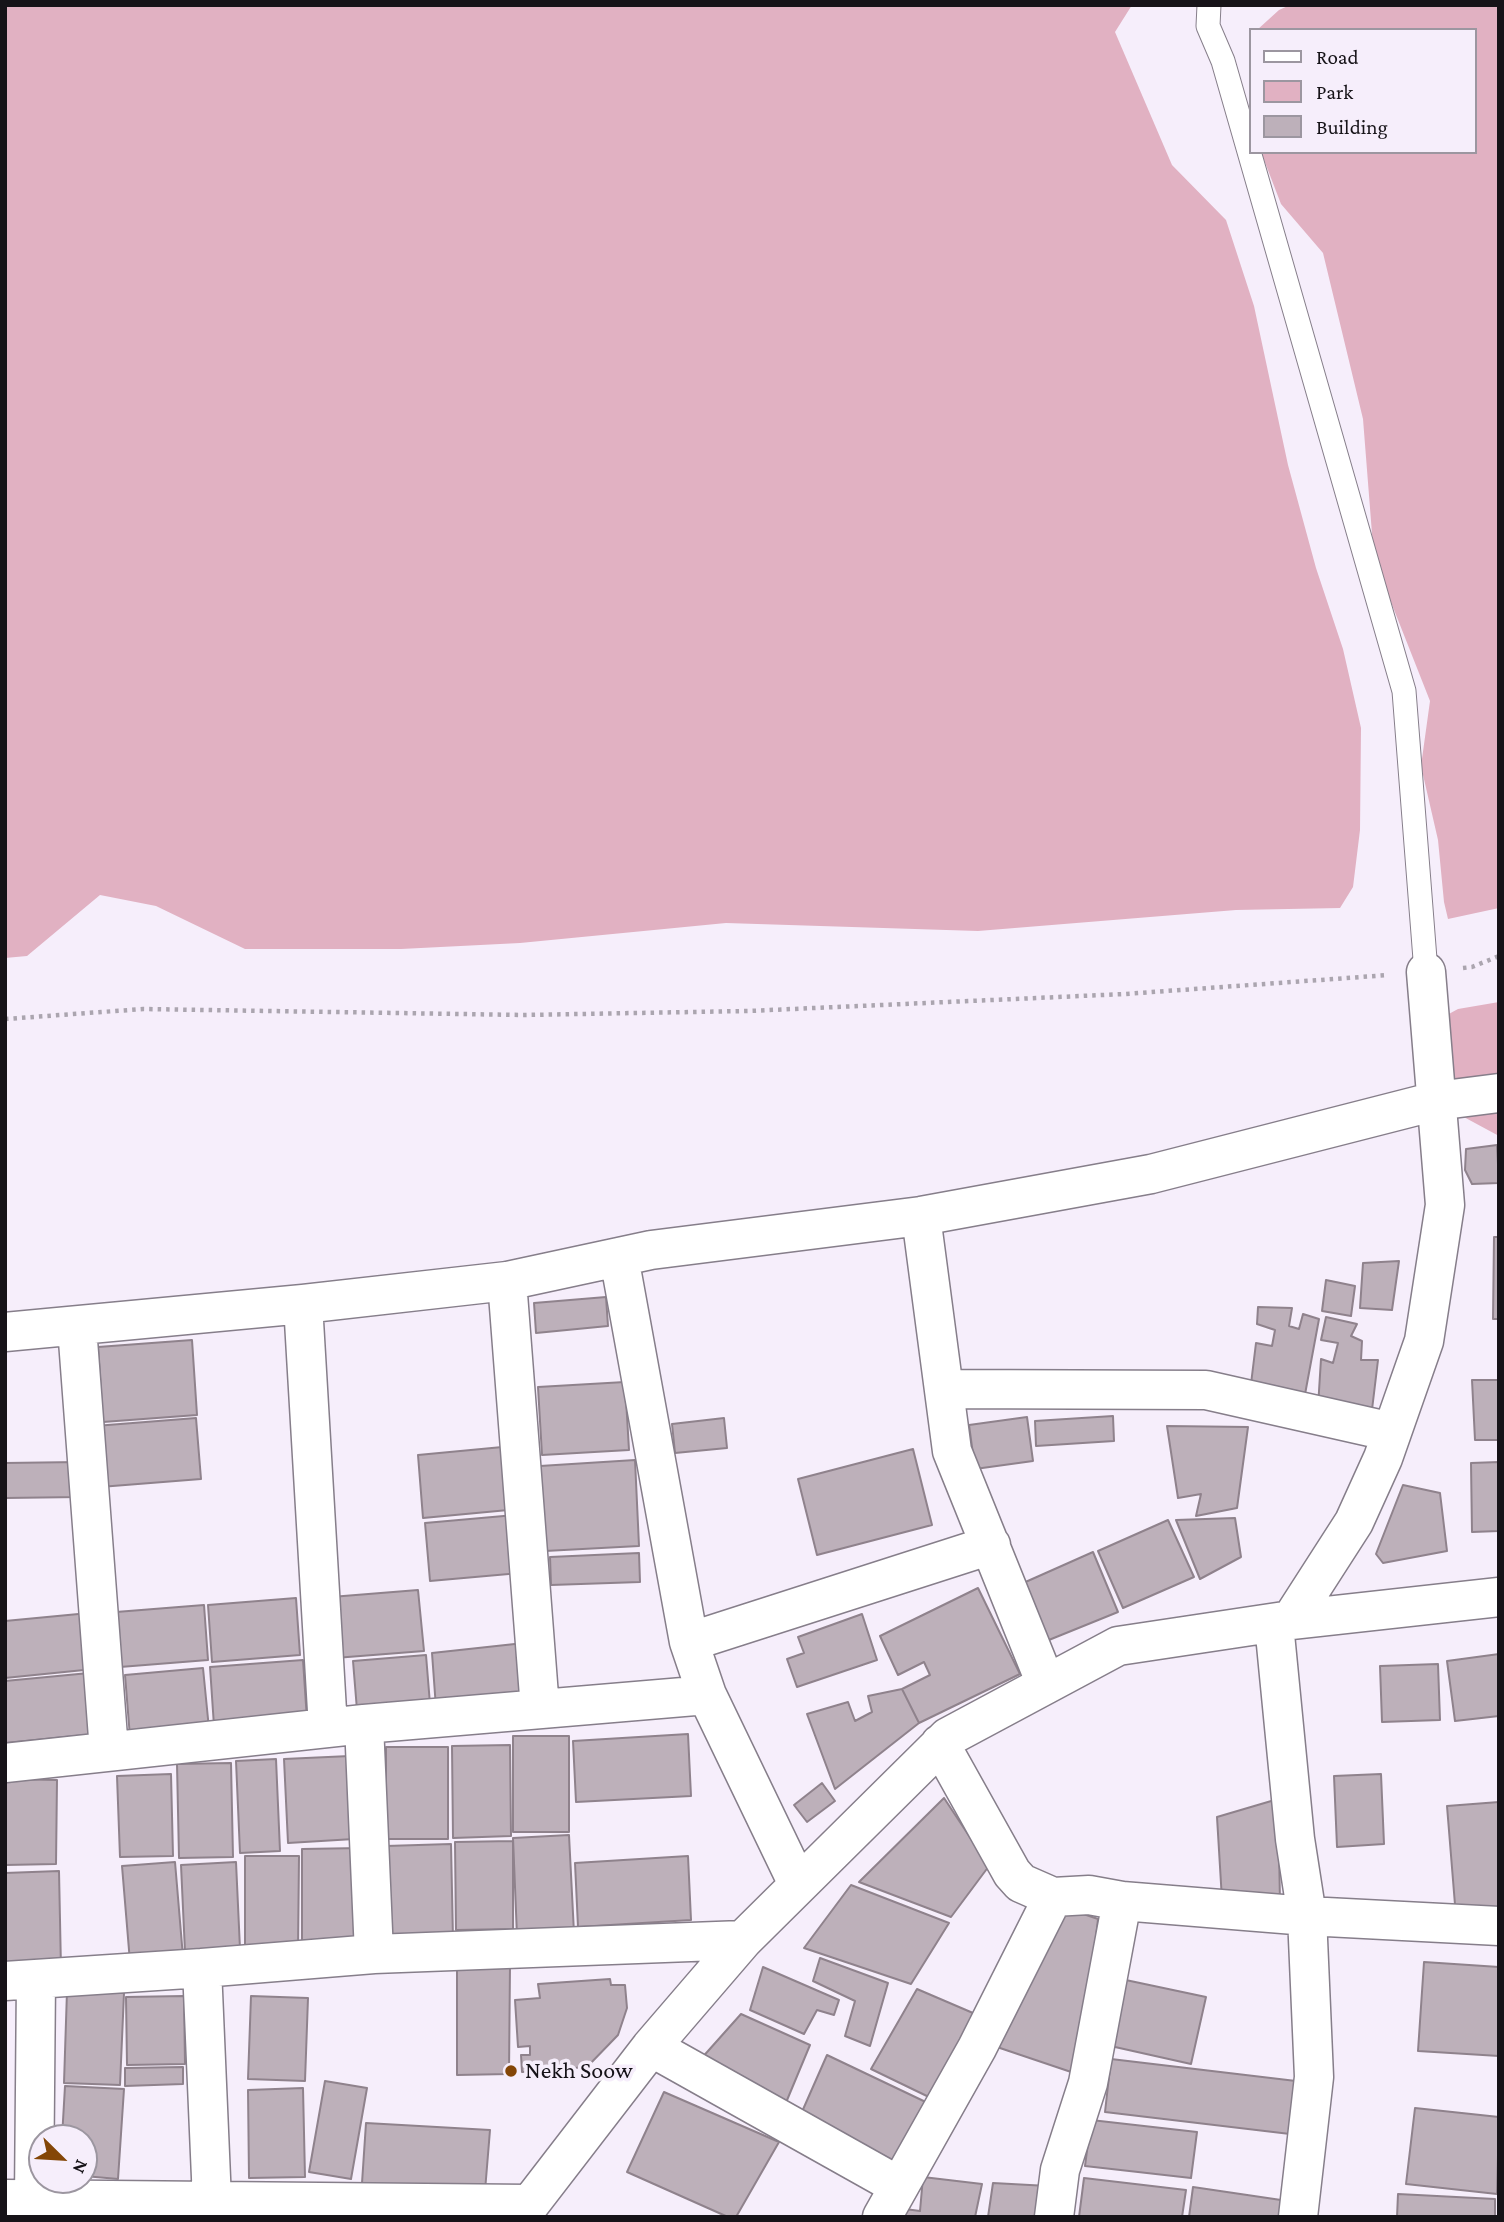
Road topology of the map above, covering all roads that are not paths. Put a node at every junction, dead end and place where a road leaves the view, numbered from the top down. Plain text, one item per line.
1 (1209, 5) edge
2 (1248, 148) edge
3 (1250, 154) edge
4 (1426, 972) joint
5 (1499, 1093) edge
6 (1436, 1101) junction
7 (921, 1216) junction
8 (619, 1257) junction
9 (507, 1282) junction
10 (303, 1304) junction
11 (77, 1327) junction
12 (5, 1332) edge
13 (944, 1389) junction
14 (1392, 1432) junction
15 (991, 1545) junction
16 (1499, 1597) edge
17 (1282, 1622) junction
18 (689, 1642) junction
19 (1046, 1684) junction
20 (707, 1695) junction
21 (541, 1709) junction
22 (346, 1726) junction
23 (940, 1744) junction
24 (109, 1751) junction
25 (5, 1763) edge
26 (799, 1884) junction
27 (1053, 1898) junction
28 (1122, 1901) junction
29 (1307, 1916) junction
30 (1499, 1926) edge
31 (743, 1940) junction
32 (374, 1954) junction
33 (202, 1968) junction
34 (20, 1980) edge
35 (651, 2048) junction
36 (20, 2199) edge
37 (212, 2201) junction
38 (891, 2201) edge
39 (525, 2210) edge
40 (1054, 2217) edge
41 (1298, 2217) edge

1 - 2 lane
3 - 4 lane
4 - 6 street
5 - 6 street
6 - 7 street
6 - 14 street
7 - 8 street
7 - 13 street
8 - 9 street
8 - 18 street
9 - 10 street
9 - 21 street
10 - 11 street
10 - 22 street
11 - 12 street
11 - 24 street
13 - 14 street
13 - 15 street
14 - 17 street
15 - 18 street
15 - 19 street
16 - 17 street
17 - 19 street
17 - 29 street
18 - 20 street
19 - 23 street
20 - 21 street
20 - 26 street
21 - 22 street
22 - 24 street
22 - 32 street
23 - 26 street
23 - 27 street
24 - 25 street
26 - 31 street
27 - 28 street
27 - 38 street
28 - 29 street
28 - 40 street
29 - 30 street
29 - 41 street
31 - 32 street
31 - 35 street
32 - 33 street
33 - 34 street
33 - 37 street
34 - 36 street
35 - 38 street
35 - 39 street
36 - 37 street
37 - 39 street

